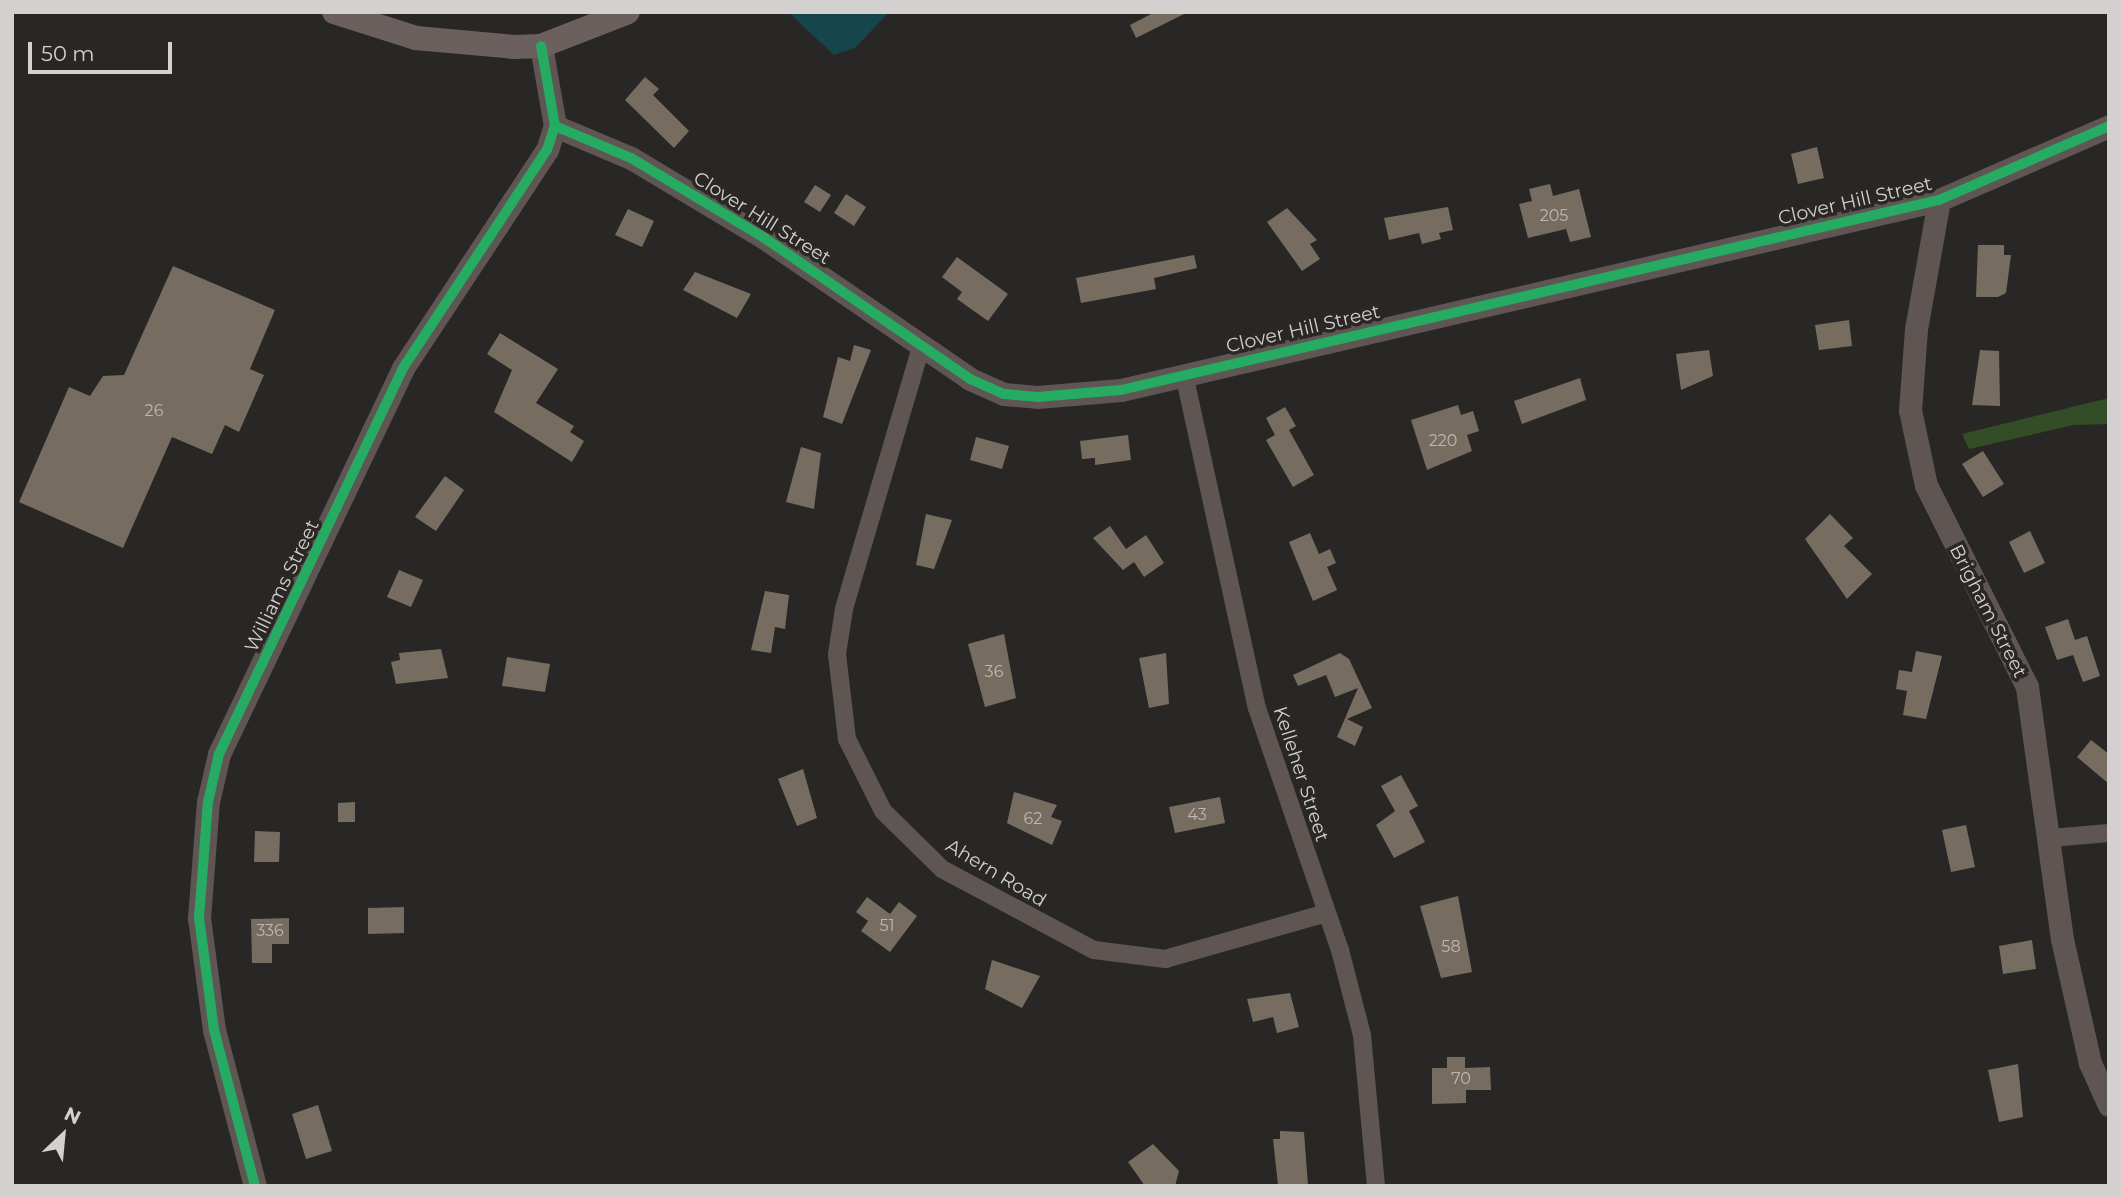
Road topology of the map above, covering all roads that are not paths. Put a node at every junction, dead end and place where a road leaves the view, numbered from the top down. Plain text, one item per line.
1 (334, 12) edge
2 (628, 12) edge
3 (541, 46) junction
4 (555, 126) junction
5 (2109, 126) edge
6 (1939, 200) junction
7 (921, 346) junction
8 (1184, 373) junction
9 (2109, 832) edge
10 (2051, 838) junction
11 (1326, 913) junction
12 (2109, 1105) edge
13 (255, 1186) edge
14 (1376, 1186) edge

1 - 3 main road
2 - 3 main road
3 - 4 street
4 - 7 street, Clover Hill Street
4 - 13 street, Williams Street
5 - 6 street, Clover Hill Street
6 - 8 street, Clover Hill Street
6 - 10 street, Brigham Street
7 - 8 street, Clover Hill Street
7 - 11 street, Ahern Road
8 - 11 street, Kelleher Street
9 - 10 street
10 - 12 street, Brigham Street
11 - 14 street, Kelleher Street

